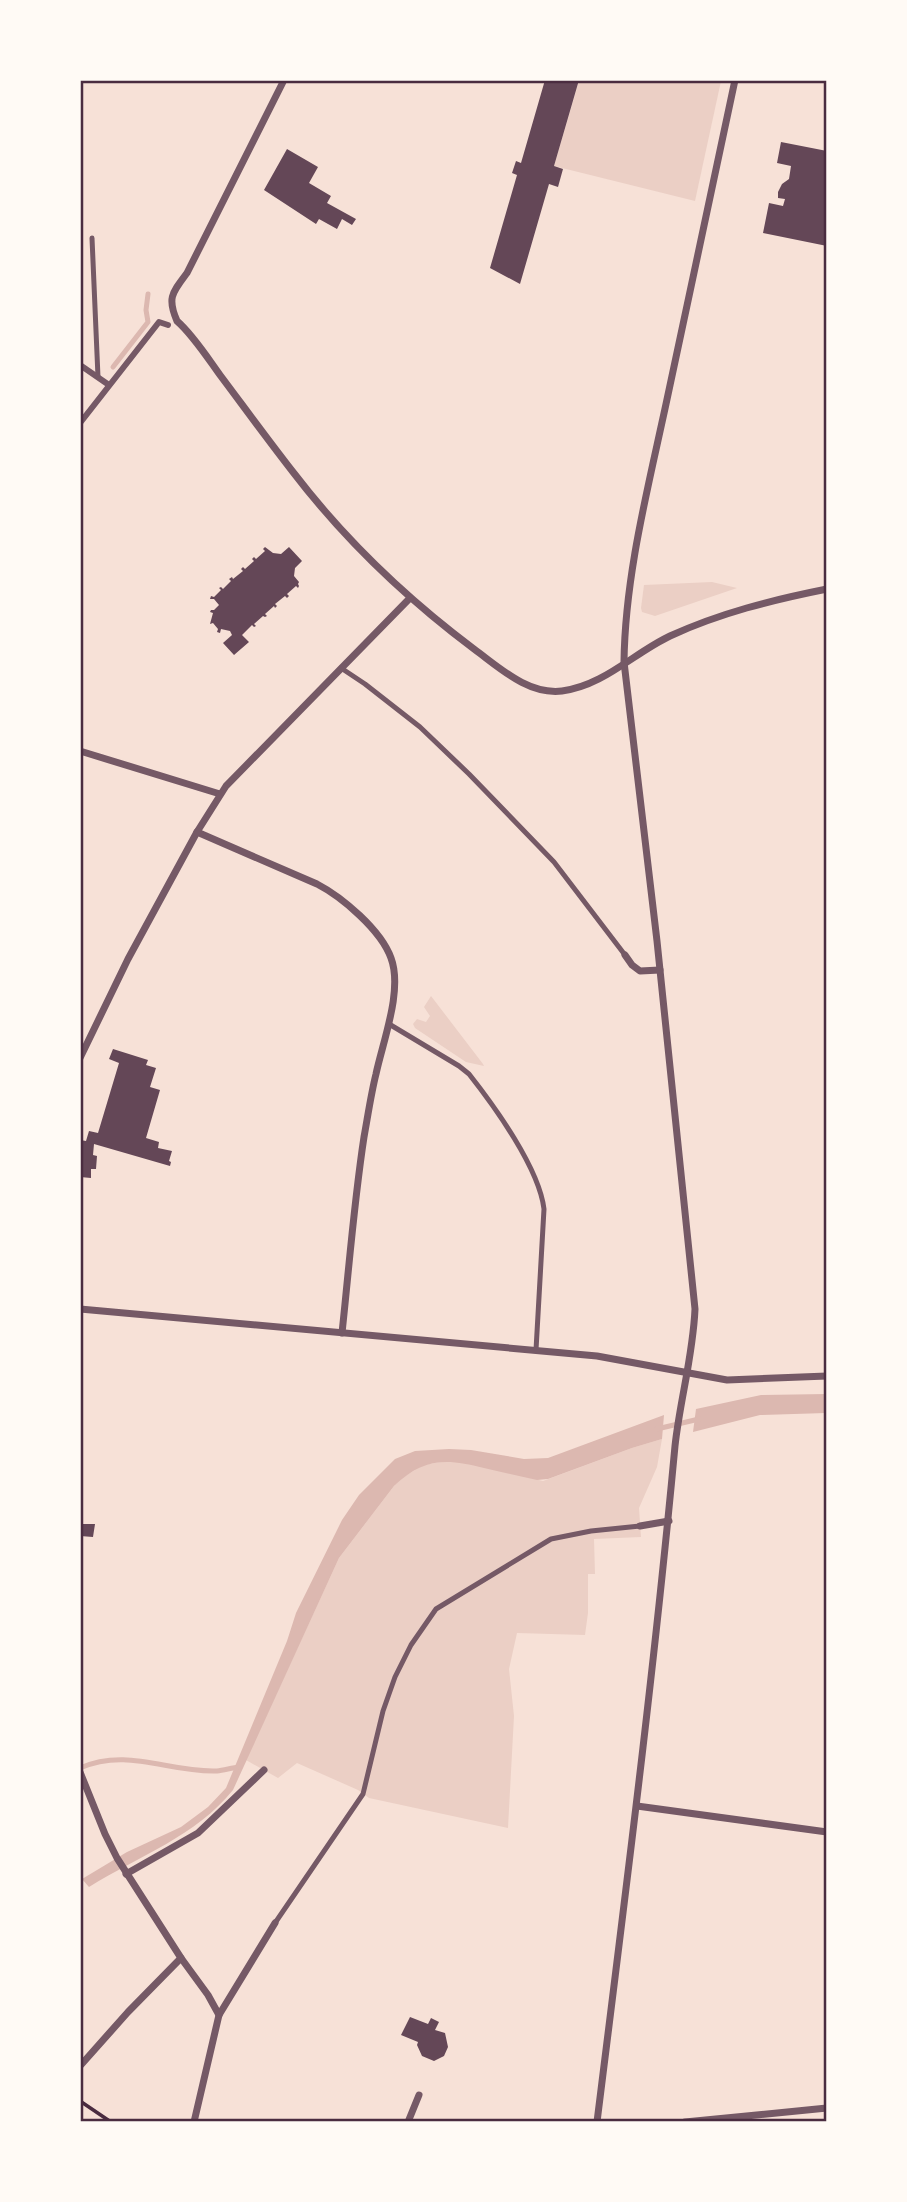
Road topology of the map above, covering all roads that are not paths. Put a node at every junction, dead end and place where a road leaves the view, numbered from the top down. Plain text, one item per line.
1 (284, 80) edge
2 (735, 80) edge
3 (92, 238) dead end
4 (168, 325) dead end
5 (80, 365) edge
6 (98, 377) junction
7 (109, 385) junction
8 (80, 423) edge
9 (827, 589) edge
10 (410, 598) junction
11 (624, 662) junction
12 (341, 668) junction
13 (80, 751) edge
14 (220, 794) junction
15 (197, 832) junction
16 (625, 955) joint
17 (660, 970) junction
18 (389, 1024) junction
19 (80, 1058) edge
20 (80, 1309) edge
21 (342, 1333) junction
22 (536, 1350) junction
23 (688, 1373) junction
24 (827, 1376) edge
25 (669, 1521) junction
26 (640, 1526) joint
27 (264, 1770) dead end
28 (81, 1773) edge
29 (637, 1806) junction
30 (827, 1832) edge
31 (124, 1870) junction
32 (275, 1923) joint
33 (181, 1958) junction
34 (219, 2015) junction
35 (80, 2066) edge
36 (419, 2095) dead end
37 (827, 2108) edge
38 (194, 2122) edge
39 (408, 2122) edge
40 (597, 2122) edge
41 (685, 2122) edge

1 - 10 street
2 - 11 street
3 - 6 lane
4 - 7 street
5 - 6 street
6 - 7 street
7 - 8 street
9 - 11 street
10 - 11 street
10 - 12 street
11 - 17 street
12 - 14 street
12 - 16 lane
13 - 14 street
14 - 15 street
15 - 18 street
15 - 19 street
16 - 17 street
17 - 23 street
18 - 21 street
18 - 22 lane
20 - 21 street
21 - 22 street
22 - 23 street
23 - 24 street
23 - 25 street
25 - 26 street
25 - 29 street
26 - 32 lane
27 - 31 street
28 - 31 street
29 - 30 street
29 - 40 street
31 - 33 street
32 - 34 street
33 - 34 street
33 - 35 street
34 - 38 street
36 - 39 street
37 - 41 street

